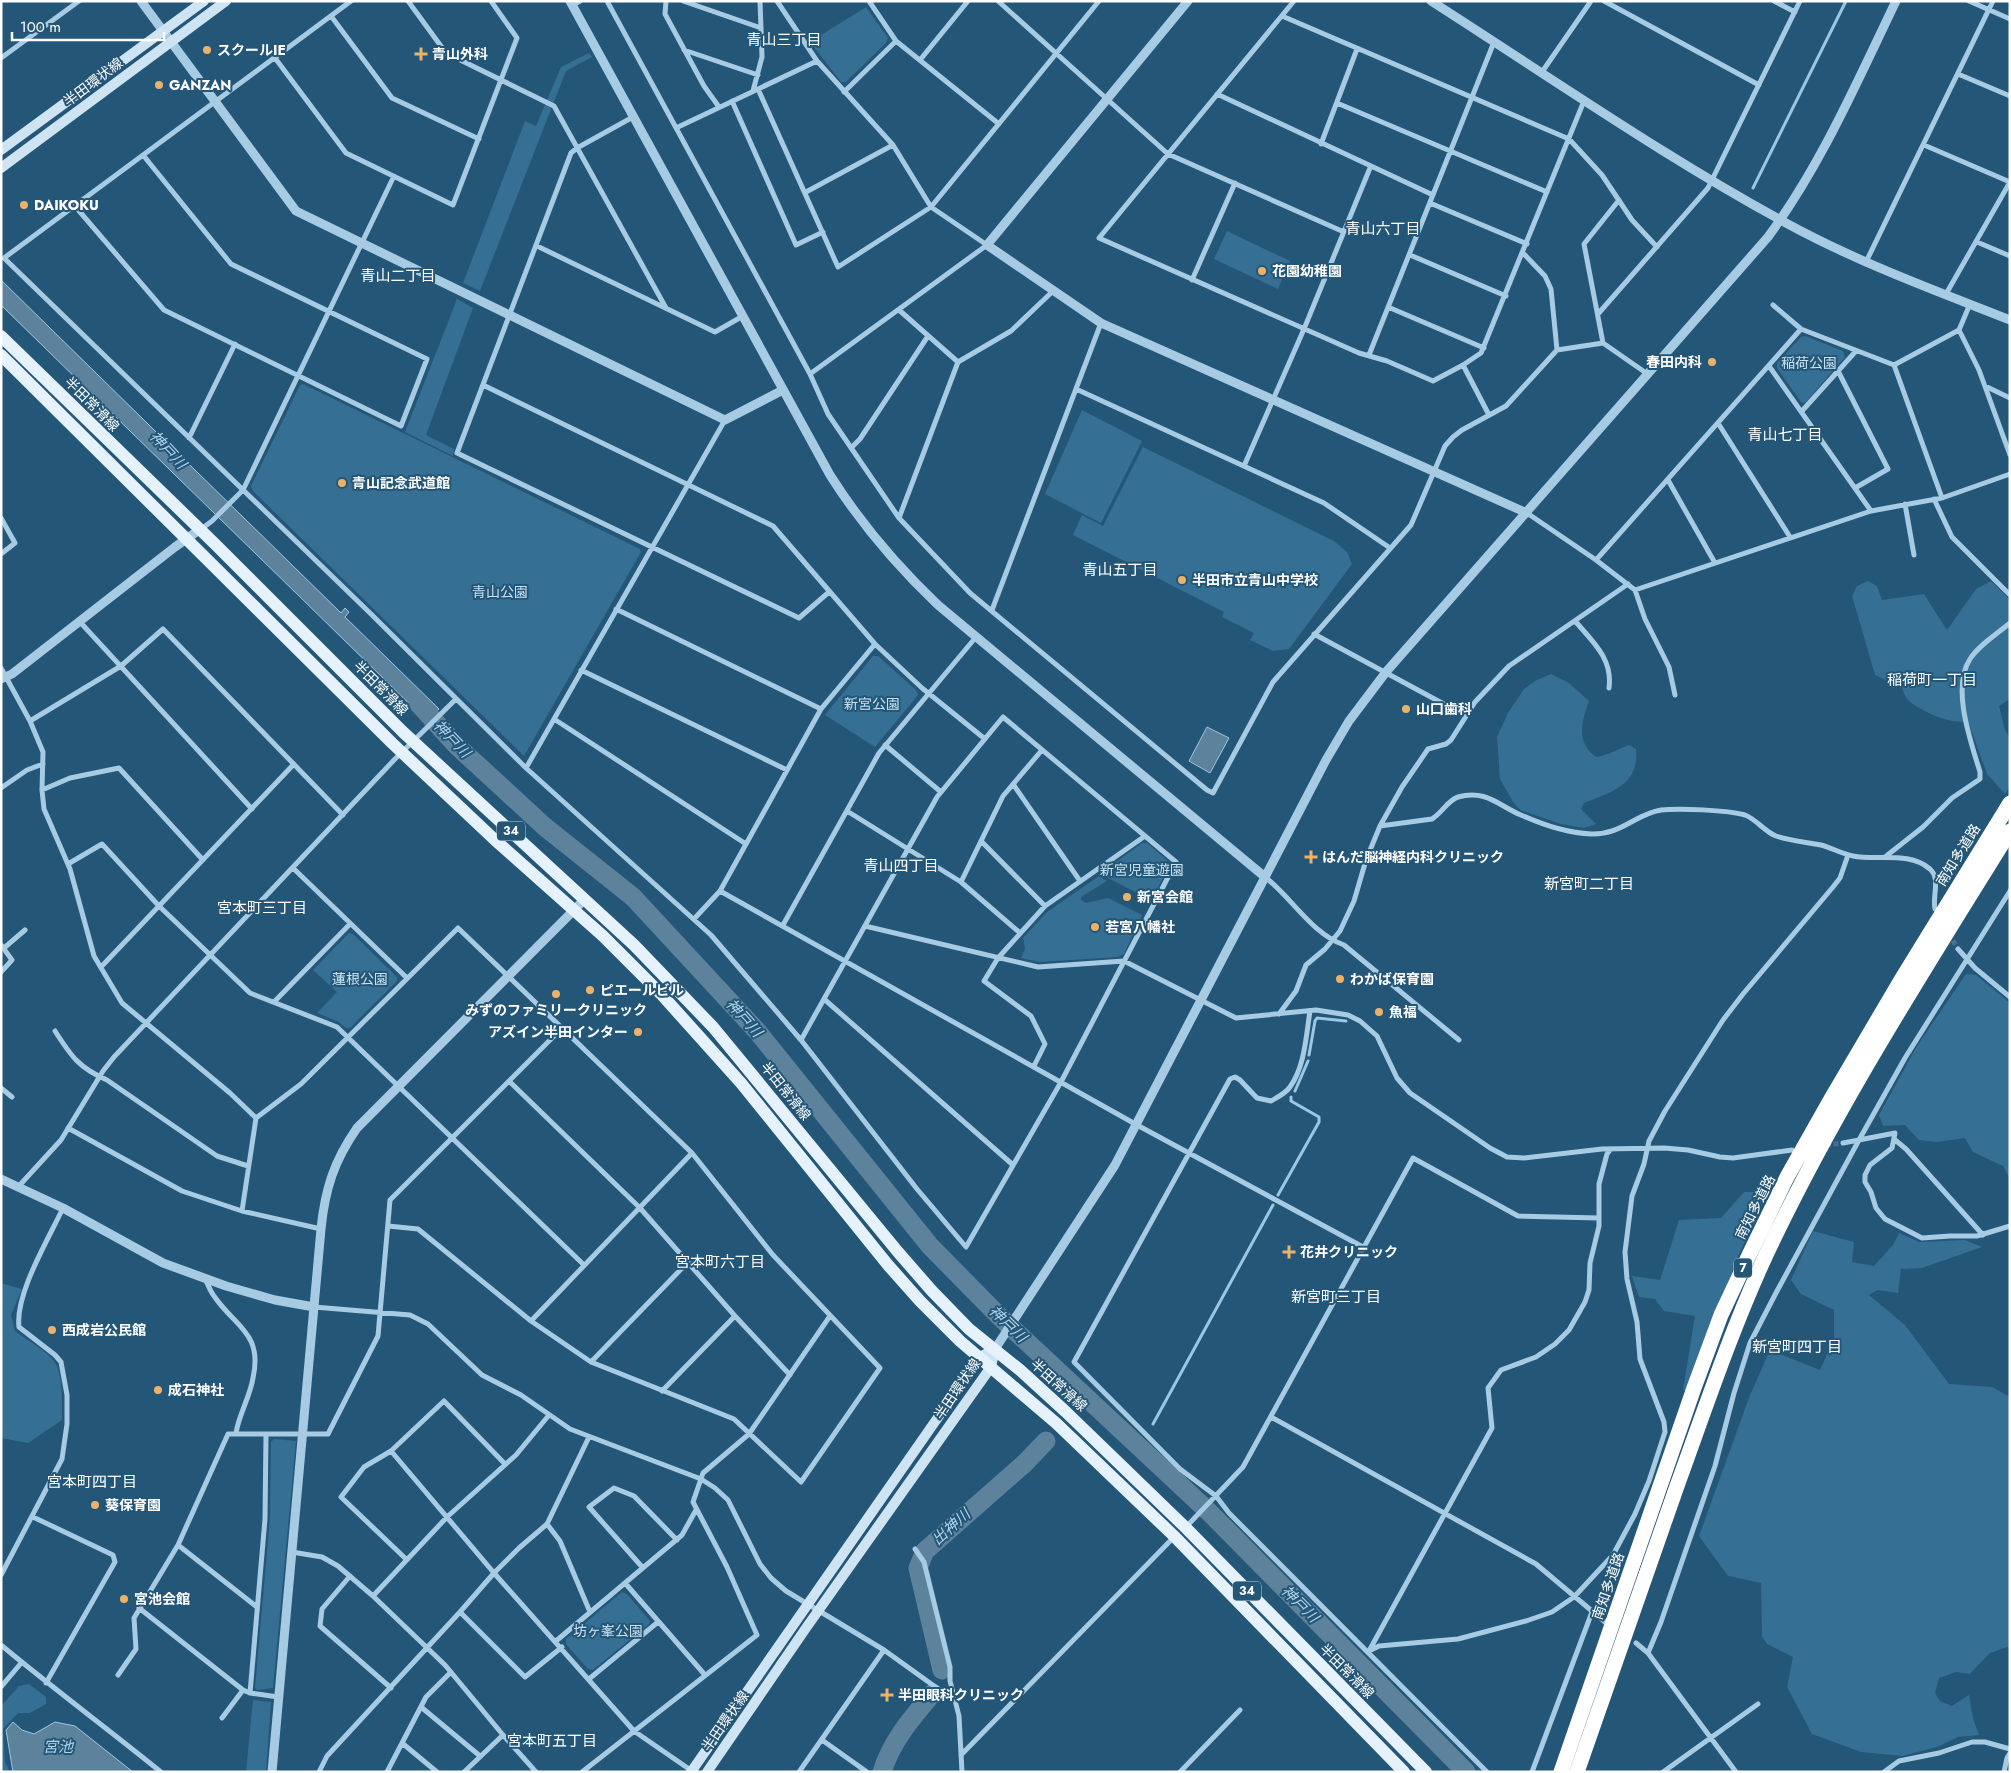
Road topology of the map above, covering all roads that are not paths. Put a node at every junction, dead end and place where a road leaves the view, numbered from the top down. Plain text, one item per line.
1 (79, 1) edge
2 (142, 1) edge
3 (204, 1) edge
4 (226, 1) edge
5 (351, 1) edge
6 (408, 1) edge
7 (491, 1) edge
8 (607, 1) edge
9 (666, 1) edge
10 (683, 1) edge
11 (760, 1) edge
12 (777, 1) edge
13 (868, 1) edge
14 (968, 1) edge
15 (998, 1) edge
16 (1099, 1) edge
17 (1188, 1) edge
18 (1294, 1) edge
19 (1430, 1) edge
20 (1592, 1) edge
21 (1604, 1) edge
22 (1774, 1) edge
23 (1800, 1) edge
24 (1896, 1) edge
25 (1969, 1) edge
26 (1992, 1) edge
27 (574, 3) edge
28 (1988, 10) junction
29 (1795, 12) junction
30 (331, 16) junction
31 (1282, 16) junction
32 (2010, 19) edge
33 (761, 28) junction
34 (163, 31) junction
35 (896, 40) junction
36 (171, 42) junction
37 (1494, 42) junction
38 (1357, 49) junction
39 (684, 50) junction
40 (1056, 54) junction
41 (1, 58) edge
42 (275, 58) junction
43 (920, 60) junction
44 (817, 62) junction
45 (1542, 72) junction
46 (1958, 74) junction
47 (758, 75) junction
48 (502, 80) junction
49 (1759, 85) junction
50 (756, 90) junction
51 (844, 92) junction
52 (1217, 94) junction
53 (2010, 96) edge
54 (1472, 98) junction
55 (1108, 99) junction
56 (732, 101) junction
57 (1584, 101) junction
58 (216, 102) junction
59 (1338, 103) junction
60 (719, 107) junction
61 (633, 116) junction
62 (998, 124) junction
63 (676, 128) junction
64 (479, 139) junction
65 (1569, 139) junction
66 (1321, 144) junction
67 (1924, 144) junction
68 (893, 145) junction
69 (578, 148) junction
70 (1, 150) edge
71 (1451, 151) junction
72 (1168, 154) junction
73 (143, 155) junction
74 (1, 168) edge
75 (1370, 168) junction
76 (394, 176) junction
77 (1712, 180) junction
78 (2010, 182) edge
79 (1234, 183) junction
80 (806, 192) junction
81 (1547, 192) junction
82 (1433, 195) junction
83 (1619, 200) junction
84 (1430, 202) junction
85 (74, 205) junction
86 (931, 207) junction
87 (1781, 219) junction
88 (823, 232) junction
89 (1344, 232) junction
90 (1977, 242) junction
91 (362, 244) junction
92 (1527, 244) junction
93 (987, 245) junction
94 (536, 246) junction
95 (1656, 247) junction
96 (1523, 252) junction
97 (1410, 254) junction
98 (2010, 256) edge
99 (1866, 262) junction
100 (1192, 280) junction
101 (1053, 291) junction
102 (1946, 294) junction
103 (1506, 296) junction
104 (1970, 304) junction
105 (1773, 305) dead end
106 (1388, 307) junction
107 (666, 308) junction
108 (899, 310) junction
109 (330, 311) junction
110 (1598, 314) junction
111 (510, 315) junction
112 (743, 316) junction
113 (2010, 320) edge
114 (1100, 323) junction
115 (1304, 329) junction
116 (1801, 329) junction
117 (1959, 330) junction
118 (1, 336) edge
119 (928, 336) junction
120 (1602, 343) junction
121 (235, 344) junction
122 (1484, 348) junction
123 (1558, 350) junction
124 (1856, 351) junction
125 (1, 355) edge
126 (1369, 355) junction
127 (958, 362) junction
128 (1894, 365) junction
129 (1464, 366) junction
130 (1770, 366) junction
131 (1838, 371) junction
132 (810, 374) junction
133 (1649, 375) junction
134 (298, 376) junction
135 (483, 385) junction
136 (1985, 386) junction
137 (1076, 389) junction
138 (783, 390) junction
139 (2010, 398) edge
140 (1274, 400) junction
141 (1802, 411) junction
142 (1489, 415) junction
143 (725, 420) junction
144 (1718, 423) junction
145 (189, 438) junction
146 (851, 448) junction
147 (2010, 455) edge
148 (1244, 466) junction
149 (1433, 471) junction
150 (2010, 474) edge
151 (1668, 480) junction
152 (688, 485) junction
153 (1855, 488) junction
154 (242, 490) junction
155 (1942, 498) junction
156 (1934, 499) junction
157 (1905, 504) junction
158 (1871, 511) junction
159 (1527, 513) junction
160 (1, 518) edge
161 (899, 518) junction
162 (200, 530) junction
163 (1790, 537) junction
164 (186, 539) junction
165 (651, 546) junction
166 (1390, 548) junction
167 (1, 554) edge
168 (1914, 555) dead end
169 (1596, 560) junction
170 (1715, 563) junction
171 (1628, 584) junction
172 (1635, 590) junction
173 (830, 592) junction
174 (2010, 595) edge
175 (616, 609) junction
176 (992, 610) junction
177 (1575, 621) junction
178 (80, 622) junction
179 (2010, 623) edge
180 (1314, 634) junction
181 (976, 637) junction
182 (875, 644) junction
183 (121, 666) junction
184 (1, 668) edge
185 (582, 670) junction
186 (1386, 672) junction
187 (4, 678) edge
188 (1609, 688) dead end
189 (928, 693) junction
190 (1675, 695) dead end
191 (456, 699) junction
192 (821, 709) junction
193 (1466, 716) junction
194 (554, 718) junction
195 (30, 721) junction
196 (985, 739) junction
197 (414, 741) junction
198 (885, 745) junction
199 (1042, 750) junction
200 (403, 752) junction
201 (43, 764) junction
202 (294, 764) junction
203 (526, 768) junction
204 (787, 770) junction
205 (1013, 784) junction
206 (1, 788) edge
207 (42, 790) junction
208 (941, 792) junction
209 (2010, 803) edge
210 (252, 809) junction
211 (847, 811) junction
212 (343, 815) junction
213 (1380, 826) junction
214 (2010, 831) edge
215 (1145, 836) junction
216 (981, 841) junction
217 (746, 844) junction
218 (908, 849) junction
219 (1848, 855) junction
220 (1885, 857) junction
221 (203, 860) junction
222 (68, 864) junction
223 (293, 868) junction
224 (1265, 877) junction
225 (961, 882) junction
226 (1080, 882) junction
227 (720, 891) junction
228 (2010, 891) edge
229 (585, 899) junction
230 (159, 906) junction
231 (1045, 906) junction
232 (1935, 909) dead end
233 (574, 910) junction
234 (694, 920) junction
235 (350, 924) junction
236 (782, 926) junction
237 (865, 926) junction
238 (25, 930) dead end
239 (1020, 933) junction
240 (1333, 941) junction
241 (3, 946) edge
242 (1958, 949) tunnel mouth
243 (210, 955) junction
244 (998, 958) junction
245 (1967, 958) junction
246 (845, 960) junction
247 (1124, 961) junction
248 (100, 968) junction
249 (1, 972) edge
250 (508, 976) junction
251 (407, 978) junction
252 (2010, 997) edge
253 (824, 999) junction
254 (1201, 1001) junction
255 (274, 1002) junction
256 (1310, 1011) junction
257 (1279, 1014) junction
258 (145, 1023) junction
259 (562, 1028) junction
260 (56, 1031) dead end
261 (348, 1037) junction
262 (801, 1040) junction
263 (1459, 1040) dead end
264 (1034, 1066) junction
265 (99, 1077) junction
266 (509, 1081) junction
267 (1061, 1082) junction
268 (398, 1086) junction
269 (1, 1088) edge
270 (12, 1097) dead end
271 (256, 1118) junction
272 (1137, 1125) junction
273 (68, 1128) junction
274 (453, 1138) junction
275 (1859, 1140) junction
276 (1894, 1140) junction
277 (1843, 1142) tunnel mouth
278 (1647, 1149) junction
279 (1610, 1150) junction
280 (1792, 1150) dead end
281 (1189, 1152) junction
282 (692, 1153) junction
283 (1013, 1165) junction
284 (248, 1166) junction
285 (1, 1179) edge
286 (18, 1187) junction
287 (63, 1208) junction
288 (640, 1208) junction
289 (242, 1211) junction
290 (1599, 1218) junction
291 (388, 1226) junction
292 (2010, 1226) edge
293 (320, 1229) junction
294 (1983, 1235) junction
295 (1363, 1247) junction
296 (688, 1262) junction
297 (584, 1265) junction
298 (205, 1279) junction
299 (314, 1307) junction
300 (380, 1313) junction
301 (735, 1316) junction
302 (830, 1316) junction
303 (531, 1321) junction
304 (995, 1350) junction
305 (980, 1357) junction
306 (591, 1362) junction
307 (991, 1366) junction
308 (790, 1375) junction
309 (662, 1391) junction
310 (549, 1415) junction
311 (1270, 1417) junction
312 (236, 1434) junction
313 (266, 1434) junction
314 (302, 1434) junction
315 (749, 1434) junction
316 (589, 1437) junction
317 (391, 1451) junction
318 (505, 1464) junction
319 (701, 1479) junction
320 (1214, 1498) junction
321 (696, 1510) junction
322 (1444, 1514) junction
323 (33, 1517) junction
324 (447, 1517) junction
325 (547, 1524) junction
326 (1190, 1524) junction
327 (1174, 1536) junction
328 (677, 1540) junction
329 (178, 1545) junction
330 (915, 1549) dead end
331 (292, 1552) junction
332 (406, 1559) junction
333 (643, 1568) junction
334 (494, 1573) junction
335 (1, 1575) edge
336 (350, 1576) junction
337 (625, 1583) junction
338 (372, 1596) junction
339 (1574, 1596) junction
340 (808, 1604) junction
341 (257, 1607) junction
342 (139, 1608) junction
343 (819, 1610) junction
344 (460, 1612) junction
345 (590, 1612) junction
346 (1592, 1612) junction
347 (658, 1622) junction
348 (1604, 1622) dead end
349 (556, 1641) junction
350 (1636, 1643) dead end
351 (1, 1645) edge
352 (428, 1647) junction
353 (562, 1647) junction
354 (884, 1650) junction
355 (1369, 1651) junction
356 (1648, 1653) junction
357 (22, 1662) junction
358 (451, 1672) junction
359 (118, 1675) dead end
360 (705, 1675) junction
361 (589, 1679) junction
362 (46, 1683) junction
363 (1, 1687) edge
364 (391, 1688) junction
365 (244, 1690) junction
366 (250, 1693) junction
367 (278, 1697) junction
368 (955, 1701) junction
369 (1758, 1704) dead end
370 (421, 1707) junction
371 (1240, 1710) dead end
372 (222, 1718) dead end
373 (634, 1730) junction
374 (503, 1735) junction
375 (1710, 1737) junction
376 (822, 1740) junction
377 (402, 1744) junction
378 (2010, 1748) edge
379 (2010, 1753) edge
380 (961, 1755) junction
381 (480, 1756) junction
382 (692, 1771) edge
383 (162, 1772) edge
384 (272, 1772) edge
385 (319, 1772) edge
386 (387, 1772) edge
387 (437, 1772) edge
388 (464, 1772) edge
389 (536, 1772) edge
390 (582, 1772) edge
391 (707, 1772) edge
392 (800, 1772) edge
393 (867, 1772) edge
394 (962, 1772) edge
395 (1180, 1772) edge
396 (1404, 1772) edge
397 (1426, 1772) edge
398 (1487, 1772) edge
399 (1532, 1772) edge
400 (1561, 1772) edge
401 (1577, 1772) edge
402 (1664, 1772) edge
403 (1736, 1772) edge
404 (1884, 1772) edge
405 (2004, 1772) edge

1 - 41 street
2 - 34 street
3 - 34 main road, 半田環状線
4 - 36 main road, 半田環状線
5 - 30 street
6 - 48 street
7 - 48 street
8 - 63 street
9 - 39 street
10 - 33 street
11 - 33 street
12 - 44 street
13 - 35 street
14 - 43 street
15 - 40 street
16 - 40 street
17 - 55 street
18 - 31 street
19 - 37 street
20 - 45 street
21 - 49 street
22 - 29 street
23 - 29 street
24 - 87 street
25 - 28 street
26 - 28 street
27 - 61 street
28 - 32 street
28 - 46 street
29 - 49 street
30 - 42 street
30 - 64 street
31 - 38 street
31 - 52 street
33 - 47 street
34 - 36 street
34 - 70 main road, 半田環状線
35 - 43 street
35 - 51 street
36 - 58 street
36 - 74 main road, 半田環状線
37 - 45 street
37 - 54 street
38 - 54 street
38 - 59 street
39 - 47 street
39 - 60 street
40 - 55 street
40 - 62 street
42 - 58 street
42 - 76 street
43 - 62 street
44 - 50 street
44 - 51 street
45 - 57 street
46 - 53 street
46 - 67 street
47 - 50 street
48 - 64 street
48 - 69 street
49 - 77 street
50 - 56 street
50 - 80 street
51 - 68 street
52 - 66 street
52 - 72 street
54 - 65 street
54 - 71 street
55 - 72 street
55 - 93 street
56 - 60 street
56 - 88 street
57 - 65 street
57 - 77 street
58 - 73 street
58 - 91 street
59 - 66 street
59 - 71 street
60 - 63 street
61 - 69 street
61 - 112 street
62 - 86 street
63 - 132 street
64 - 76 street
65 - 81 street
65 - 83 street
66 - 75 street
67 - 78 street
67 - 99 street
68 - 80 street
68 - 86 street
69 - 94 street
69 - 107 street
71 - 81 street
71 - 82 street
72 - 79 street
72 - 100 street
73 - 85 street
73 - 109 street
75 - 82 street
75 - 89 street
76 - 91 street
77 - 87 street
77 - 95 street
78 - 90 street
79 - 89 street
79 - 100 street
80 - 88 street
81 - 92 street
82 - 84 street
83 - 95 street
83 - 110 street
84 - 92 street
84 - 97 street
85 - 121 street
85 - 145 street
86 - 88 street
86 - 93 street
87 - 99 street
87 - 133 street
89 - 115 street
90 - 98 street
90 - 102 street
91 - 109 street
91 - 111 street
92 - 96 street
93 - 101 street
93 - 108 street
94 - 107 street
94 - 111 street
95 - 110 street
96 - 103 street
96 - 123 street
97 - 103 street
97 - 106 street
99 - 102 street
100 - 115 street
101 - 114 street
101 - 127 street
102 - 104 street
103 - 122 street
104 - 113 street
104 - 117 street
105 - 116 street
106 - 122 street
106 - 126 street
107 - 112 street
108 - 119 street
108 - 132 street
109 - 134 street
109 - 134 street
110 - 120 street
111 - 135 street
111 - 143 street
112 - 138 street
114 - 137 street
114 - 140 street
115 - 126 street
115 - 140 street
116 - 124 street
116 - 130 street
117 - 128 street
117 - 136 street
118 - 162 main road, 半田常滑線 / 34
119 - 127 street
119 - 146 street
120 - 123 street
120 - 133 street
121 - 134 street
121 - 145 street
122 - 129 street
123 - 142 street
124 - 128 street
124 - 131 street
125 - 164 main road, 半田常滑線 / 34
126 - 129 street
127 - 161 street
128 - 155 street
129 - 142 street
130 - 141 street
130 - 144 street
131 - 141 street
131 - 153 street
132 - 146 street
133 - 159 street
134 - 154 street
135 - 152 street
135 - 165 street
136 - 139 street
136 - 147 street
137 - 148 street
137 - 176 street
138 - 143 street
138 - 181 street
140 - 148 street
140 - 149 street
141 - 153 street
142 - 149 street
143 - 152 street
144 - 151 street
144 - 163 street
145 - 154 street
146 - 161 street
148 - 166 street
149 - 159 street
149 - 166 street
150 - 155 street
151 - 169 street
151 - 170 street
152 - 165 street
152 - 173 street
153 - 158 street
154 - 162 street
154 - 191 street
155 - 156 street
156 - 157 street
156 - 174 street
157 - 158 street
157 - 168 street
158 - 163 street
159 - 169 street
159 - 186 street
160 - 167 street
161 - 176 street
162 - 164 street
162 - 197 main road, 半田常滑線 / 34
163 - 170 street
164 - 178 street
164 - 200 main road, 半田常滑線 / 34
165 - 173 street
165 - 175 street
166 - 180 street
169 - 171 street
170 - 172 street
171 - 172 street
171 - 177 street
172 - 190 street
173 - 182 street
175 - 185 street
175 - 192 street
176 - 180 street
177 - 188 street
177 - 193 street
178 - 183 street
178 - 187 street
179 - 220 street
180 - 186 street
181 - 189 street
181 - 224 street
182 - 189 street
182 - 192 street
183 - 195 street
183 - 202 street
183 - 210 street
184 - 187 street
185 - 194 street
185 - 204 street
186 - 193 street
186 - 224 street
187 - 195 street
189 - 196 street
189 - 198 street
191 - 197 street
191 - 203 street
192 - 204 street
193 - 213 street
194 - 203 street
194 - 217 street
195 - 201 street
196 - 199 street
196 - 208 street
197 - 200 street
197 - 229 main road, 半田常滑線 / 34
198 - 208 street
198 - 211 street
199 - 205 street
199 - 215 street
200 - 212 street
200 - 233 main road, 半田常滑線 / 34
201 - 206 street
201 - 207 street
202 - 210 street
202 - 212 street
203 - 234 street
204 - 217 street
205 - 216 street
205 - 226 street
207 - 221 street
207 - 222 street
208 - 218 street
209 - 400 highway, 南知多道路 / 7
210 - 221 street
211 - 218 street
211 - 236 street
212 - 223 street
213 - 219 street
213 - 240 street
214 - 401 highway, 7
215 - 226 street
215 - 247 street
216 - 225 street
216 - 231 street
217 - 227 street
218 - 225 street
218 - 237 street
219 - 220 street
219 - 278 street
220 - 232 street
221 - 230 street
222 - 230 street
222 - 248 street
223 - 235 street
223 - 243 street
224 - 240 street
224 - 254 street
225 - 239 street
226 - 231 street
227 - 234 street
227 - 236 street
228 - 245 street
229 - 233 street
229 - 304 main road, 半田常滑線 / 34
230 - 243 street
230 - 248 street
231 - 239 street
233 - 250 street
233 - 305 main road, 半田常滑線 / 34
234 - 262 street
235 - 251 street
235 - 255 street
236 - 246 street
237 - 244 street
237 - 246 street
238 - 241 street
239 - 244 street
240 - 257 street
240 - 263 street
241 - 249 street
242 - 245 street
243 - 255 street
243 - 258 street
244 - 247 street
244 - 264 street
245 - 252 street
245 - 275 street
246 - 253 street
246 - 264 street
247 - 254 street
247 - 267 street
248 - 258 street
250 - 251 street
250 - 259 street
250 - 268 street
251 - 261 street
253 - 262 street
253 - 283 street
254 - 257 street
254 - 272 street
255 - 261 street
256 - 257 street
256 - 279 street
256 - 281 street
258 - 265 street
258 - 271 street
259 - 266 street
259 - 282 street
260 - 265 street
261 - 268 street
261 - 271 street
262 - 283 street
264 - 267 street
265 - 273 street
265 - 284 street
266 - 274 street
266 - 288 street
267 - 272 street
267 - 283 street
268 - 274 street
268 - 293 street
269 - 270 street
271 - 284 street
272 - 281 street
272 - 304 street
273 - 286 street
273 - 289 street
274 - 291 street
274 - 297 street
275 - 276 street
275 - 277 street
275 - 356 street
276 - 294 street
276 - 294 street
278 - 279 street
278 - 280 street
278 - 339 street
279 - 290 street
281 - 295 street
281 - 320 street
282 - 288 street
282 - 302 street
284 - 289 street
285 - 286 street
286 - 287 street
287 - 298 street
287 - 323 street
288 - 296 street
288 - 297 street
289 - 293 street
290 - 295 street
290 - 322 street
291 - 300 street
291 - 303 street
292 - 294 street
293 - 299 street
295 - 311 street
296 - 301 street
296 - 306 street
297 - 303 street
298 - 299 street
298 - 312 street
299 - 300 street
299 - 314 street
300 - 310 street
300 - 314 street
301 - 308 street
301 - 309 street
302 - 308 street
302 - 315 street
303 - 306 street
304 - 305 main road, 半田環状線
304 - 307 main road, 半田環状線
304 - 326 main road, 半田常滑線 / 34
305 - 307 main road, 半田常滑線 / 34
305 - 340 main road, 半田環状線
306 - 309 street
307 - 327 main road, 半田常滑線 / 34
307 - 343 main road, 半田環状線
308 - 315 street
309 - 315 street
310 - 316 street
310 - 318 street
311 - 320 street
311 - 322 street
312 - 313 street
312 - 329 street
313 - 314 street
313 - 341 street
314 - 331 street
315 - 319 street
316 - 319 street
316 - 325 street
317 - 318 street
317 - 324 street
317 - 332 street
318 - 324 street
319 - 321 street
319 - 340 street
320 - 326 street
320 - 355 street
321 - 328 street
321 - 360 street
322 - 339 street
322 - 355 street
323 - 335 street
323 - 362 street
324 - 332 street
324 - 334 street
325 - 334 street
325 - 345 street
326 - 397 main road, 半田常滑線 / 34
327 - 380 street
327 - 396 main road, 半田常滑線 / 34
328 - 333 street
328 - 333 street
329 - 341 street
329 - 342 street
330 - 368 street
331 - 336 street
331 - 367 street
332 - 338 street
333 - 337 street
334 - 344 street
334 - 349 street
336 - 338 street
336 - 364 street
337 - 345 street
337 - 347 street
338 - 352 street
339 - 346 street
339 - 355 street
340 - 343 street
340 - 382 main road, 半田環状線
341 - 366 street
342 - 359 street
342 - 365 street
343 - 354 street
343 - 391 main road, 半田環状線
344 - 352 street
344 - 353 street
345 - 349 street
346 - 348 street
346 - 399 street
347 - 360 street
347 - 361 street
349 - 353 street
350 - 356 street
351 - 357 street
352 - 358 street
352 - 364 street
353 - 361 street
354 - 368 street
354 - 376 street
355 - 398 street
356 - 375 street
357 - 362 street
357 - 363 street
358 - 370 street
358 - 374 street
360 - 373 street
361 - 373 street
362 - 383 street
364 - 385 street
365 - 366 street
365 - 372 street
366 - 367 street
367 - 384 street
368 - 380 street
369 - 375 street
370 - 377 street
370 - 381 street
371 - 395 street
373 - 382 street
373 - 390 street
374 - 381 street
374 - 389 street
375 - 402 street
375 - 403 street
376 - 392 street
376 - 393 street
377 - 386 street
377 - 387 street
378 - 404 street
379 - 405 street
380 - 394 street
381 - 388 street

